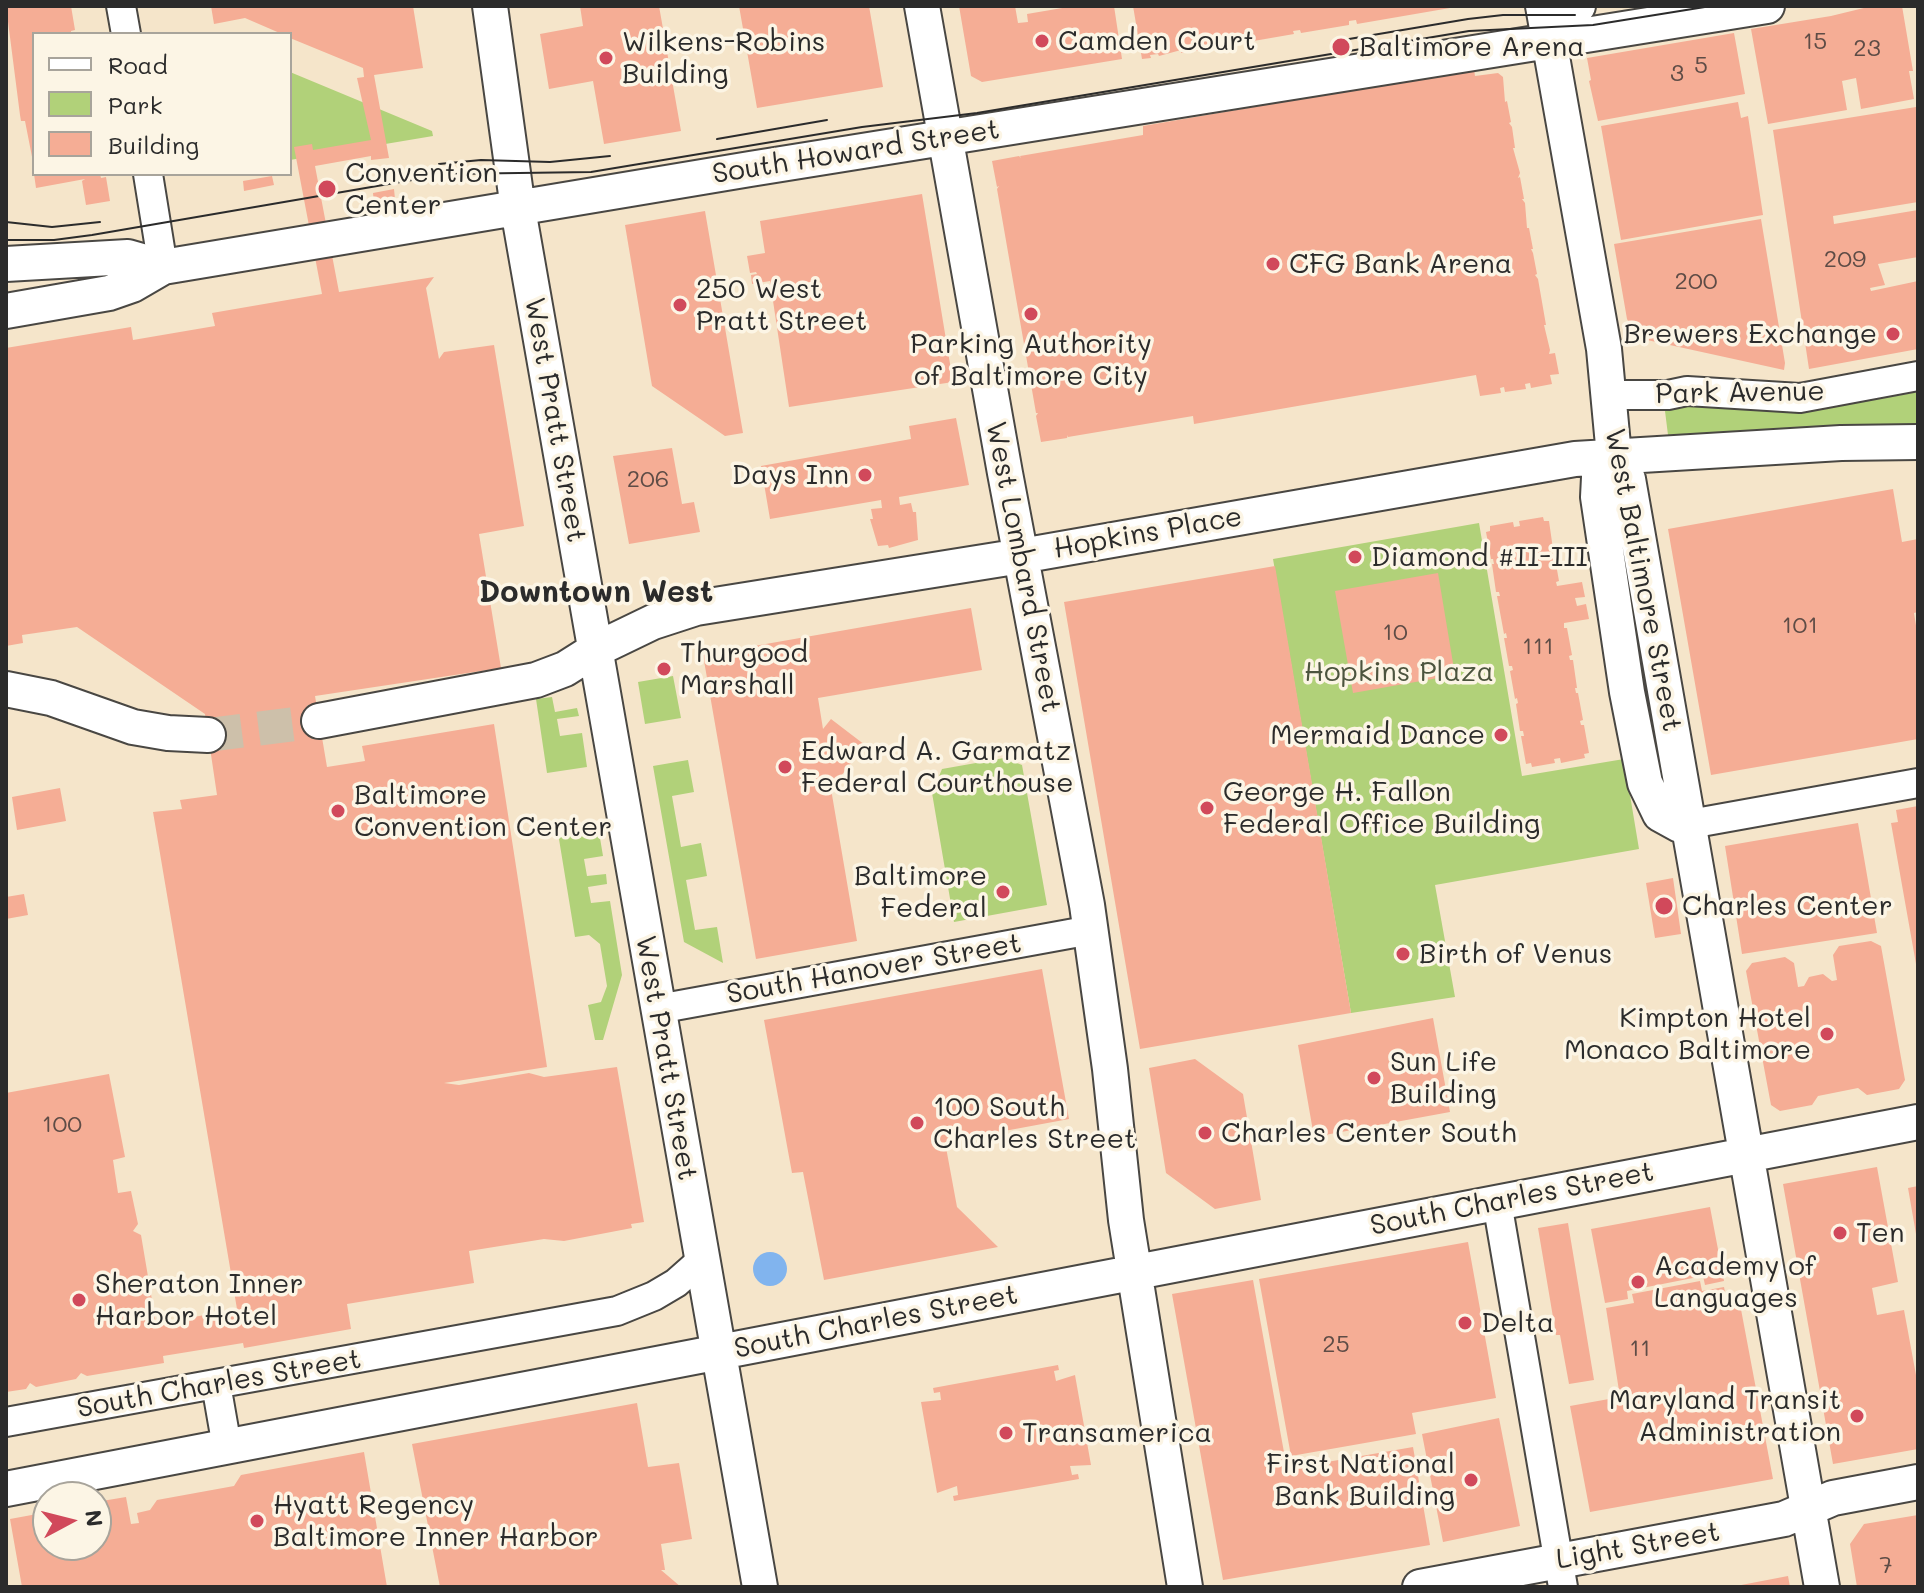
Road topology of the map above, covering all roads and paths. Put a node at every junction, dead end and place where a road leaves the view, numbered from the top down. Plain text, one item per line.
1 (121, 6) edge
2 (490, 6) edge
3 (922, 6) edge
4 (1578, 6) edge
5 (1767, 6) edge
6 (1544, 7) edge
7 (126, 32) edge
8 (1550, 42) junction
9 (946, 138) junction
10 (148, 176) edge
11 (518, 209) junction
12 (6, 264) edge
13 (163, 267) junction
14 (6, 311) edge
15 (1918, 376) edge
16 (1609, 395) junction
17 (1918, 442) edge
18 (1614, 456) junction
19 (1021, 556) junction
20 (595, 650) junction
21 (6, 689) edge
22 (319, 721) tunnel mouth
23 (208, 735) tunnel mouth
24 (1918, 783) edge
25 (1690, 824) junction
26 (1091, 930) junction
27 (658, 1009) junction
28 (1918, 1122) edge
29 (1745, 1154) junction
30 (1497, 1202) junction
31 (702, 1260) junction
32 (1136, 1271) junction
33 (718, 1352) junction
34 (216, 1384) junction
35 (6, 1422) edge
36 (227, 1447) junction
37 (1918, 1482) edge
38 (6, 1489) edge
39 (1808, 1509) junction
40 (1561, 1573) edge
41 (760, 1587) edge
42 (1185, 1587) edge
43 (1420, 1587) edge
44 (1822, 1587) edge

1 - 7 street
2 - 11 main road, West Pratt Street
3 - 9 main road, West Lombard Street
4 - 6 main road
5 - 8 main road, South Howard Street
6 - 8 main road, West Baltimore Street
8 - 9 main road, South Howard Street
8 - 16 main road, West Baltimore Street
9 - 11 main road, South Howard Street
9 - 19 main road, West Lombard Street
10 - 13 street
11 - 13 main road, South Howard Street
11 - 20 main road, West Pratt Street
12 - 13 main road, South Howard Street
13 - 14 main road, South Howard Street
15 - 16 street, Park Avenue
16 - 18 main road, West Baltimore Street
17 - 18 main road, Hopkins Place
18 - 19 main road, Hopkins Place
18 - 25 main road, West Baltimore Street
19 - 20 main road, Hopkins Place
19 - 26 main road, West Lombard Street
20 - 22 main road, Hopkins Place
20 - 27 main road, West Pratt Street
21 - 23 main road
24 - 25 street
25 - 29 main road, West Baltimore Street
26 - 27 street, South Hanover Street
26 - 32 main road, West Lombard Street
27 - 31 main road, West Pratt Street
28 - 29 main road, South Charles Street
29 - 30 main road, South Charles Street
29 - 39 main road, West Baltimore Street
30 - 32 main road, South Charles Street
30 - 40 street
31 - 33 main road, West Pratt Street
31 - 34 street, South Charles Street
32 - 33 main road, South Charles Street
32 - 42 main road, West Lombard Street
33 - 36 main road, South Charles Street
33 - 41 main road, West Pratt Street
34 - 35 street, South Charles Street
34 - 36 street
36 - 38 main road, South Charles Street
37 - 39 main road, Light Street
39 - 40 main road, Light Street
39 - 44 main road, West Baltimore Street
40 - 43 main road, Light Street

